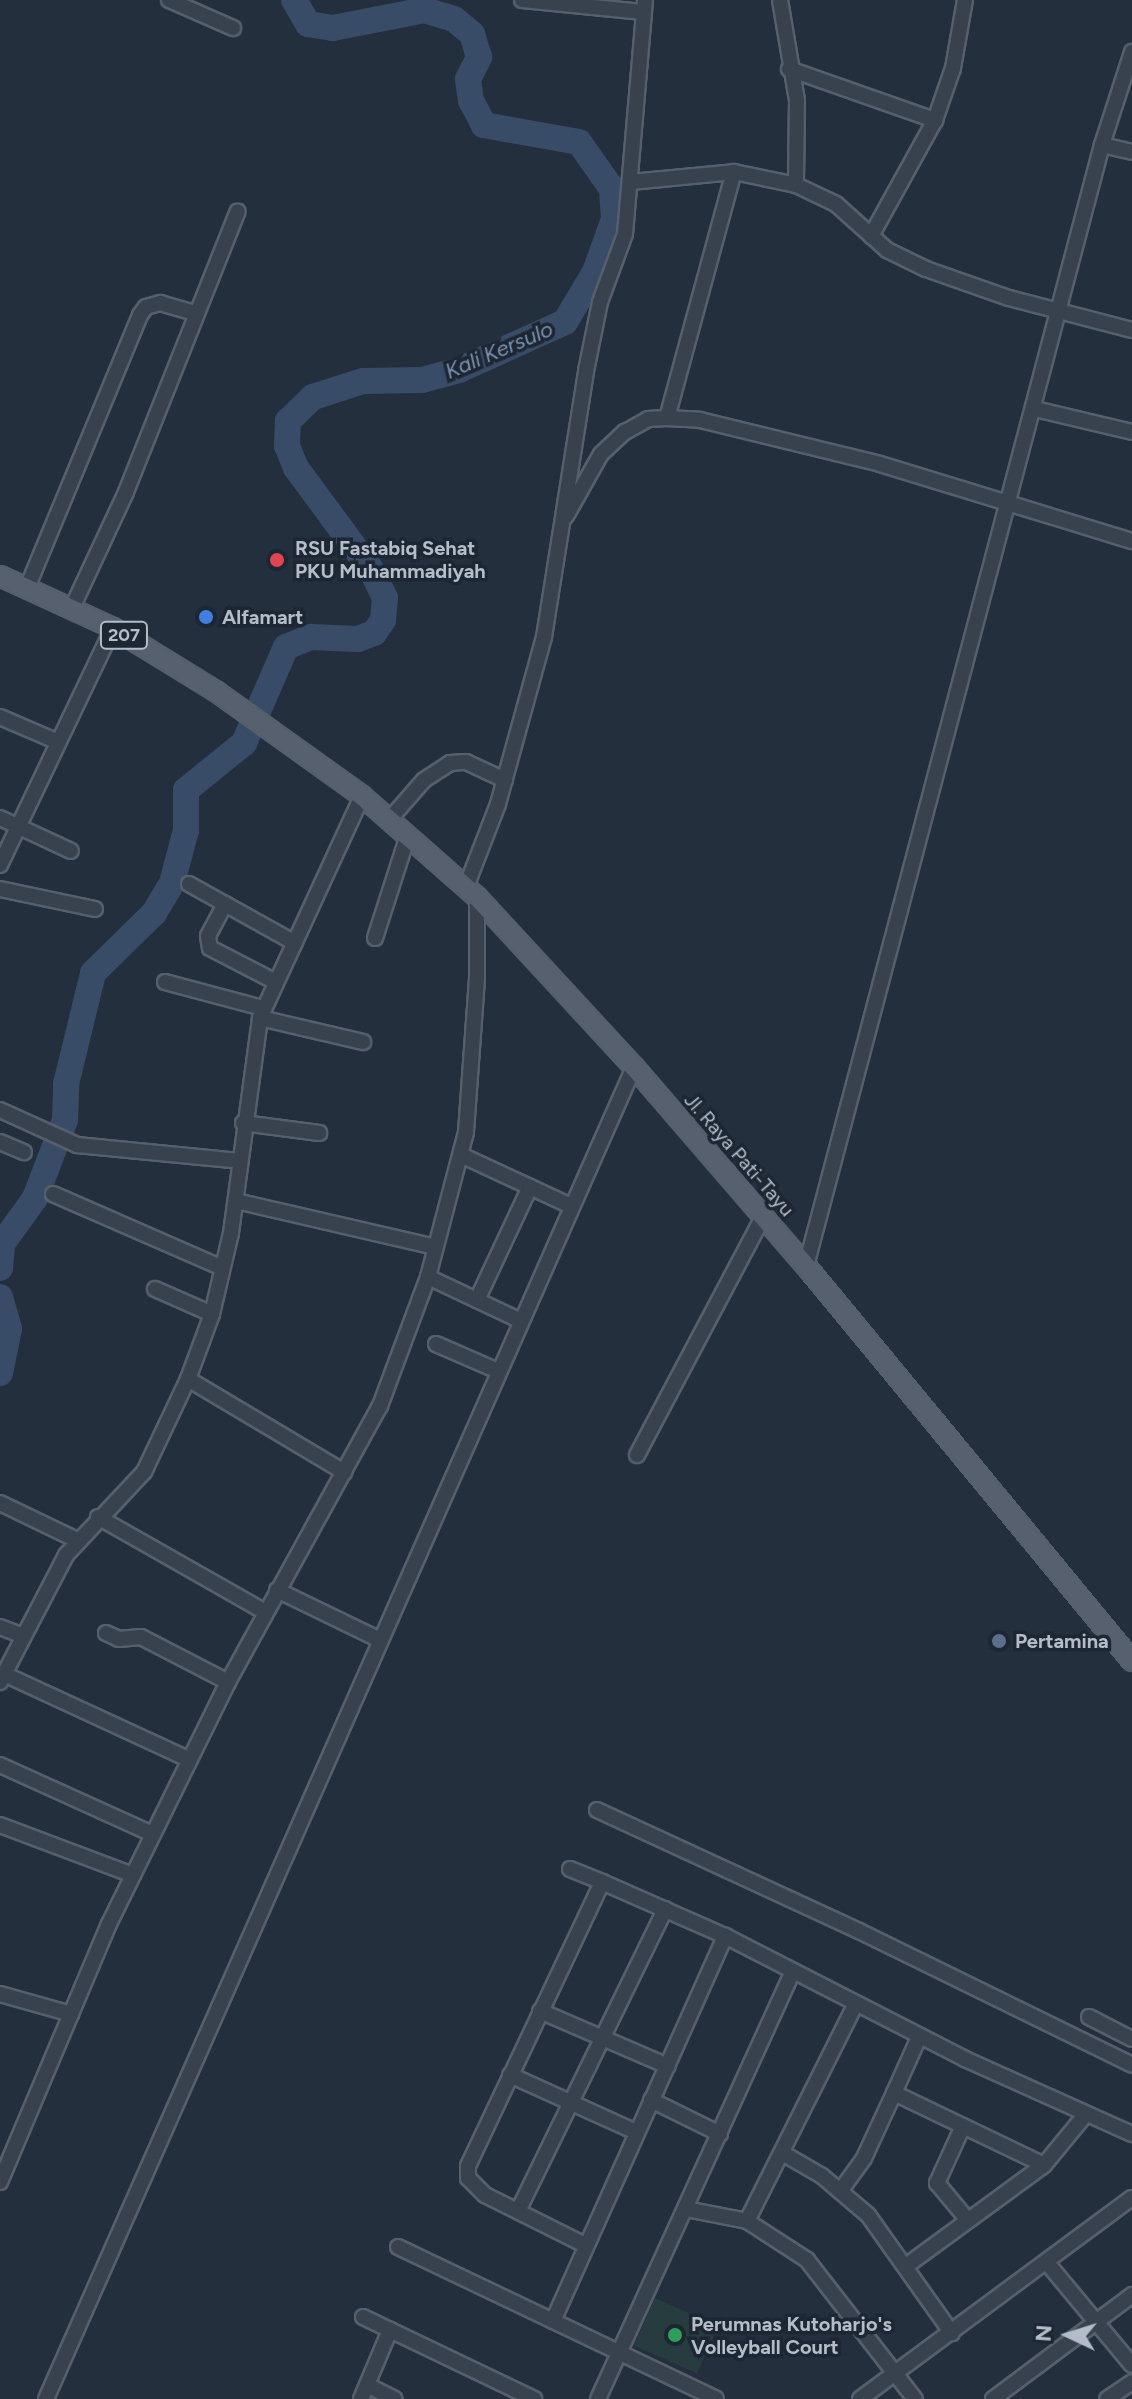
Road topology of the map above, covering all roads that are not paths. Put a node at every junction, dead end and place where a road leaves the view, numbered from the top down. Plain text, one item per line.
1 (169, 0) edge
2 (522, 0) edge
3 (780, 0) edge
4 (965, 0) edge
5 (644, 6) edge
6 (233, 28) dead end
7 (1132, 52) edge
8 (789, 69) junction
9 (935, 120) junction
10 (1102, 145) junction
11 (1132, 152) edge
12 (734, 172) junction
13 (631, 182) junction
14 (796, 185) junction
15 (238, 211) dead end
16 (871, 236) junction
17 (1061, 311) junction
18 (195, 313) junction
19 (1132, 330) edge
20 (1035, 409) junction
21 (667, 418) junction
22 (1132, 432) edge
23 (1010, 505) junction
24 (559, 526) junction
25 (1132, 541) edge
26 (0, 576) edge
27 (27, 588) junction
28 (72, 608) junction
29 (113, 628) junction
30 (0, 717) edge
31 (58, 742) junction
32 (505, 780) junction
33 (362, 796) junction
34 (0, 818) edge
35 (389, 820) junction
36 (17, 827) junction
37 (408, 835) junction
38 (71, 851) dead end
39 (0, 865) edge
40 (189, 884) dead end
41 (0, 889) edge
42 (471, 892) junction
43 (225, 904) junction
44 (95, 909) dead end
45 (375, 938) dead end
46 (295, 943) junction
47 (165, 982) dead end
48 (276, 982) junction
49 (262, 1013) junction
50 (363, 1042) dead end
51 (634, 1067) junction
52 (0, 1110) edge
53 (243, 1123) junction
54 (319, 1133) dead end
55 (0, 1142) edge
56 (24, 1152) dead end
57 (461, 1155) junction
58 (239, 1161) junction
59 (530, 1187) junction
60 (53, 1194) dead end
61 (236, 1201) junction
62 (571, 1206) junction
63 (763, 1217) junction
64 (435, 1247) junction
65 (806, 1266) junction
66 (222, 1268) junction
67 (428, 1277) junction
68 (155, 1289) dead end
69 (477, 1300) junction
70 (212, 1314) junction
71 (521, 1321) junction
72 (436, 1344) dead end
73 (498, 1371) junction
74 (188, 1379) junction
75 (637, 1455) dead end
76 (344, 1472) junction
77 (0, 1503) edge
78 (98, 1517) junction
79 (77, 1540) junction
80 (277, 1590) junction
81 (265, 1612) junction
82 (0, 1627) edge
83 (106, 1633) dead end
84 (23, 1636) junction
85 (378, 1639) junction
86 (1132, 1661) edge
87 (2, 1678) edge
88 (228, 1682) junction
89 (188, 1759) junction
90 (0, 1765) edge
91 (597, 1810) dead end
92 (0, 1825) edge
93 (152, 1834) junction
94 (570, 1869) dead end
95 (133, 1875) junction
96 (602, 1882) junction
97 (665, 1909) junction
98 (725, 1936) junction
99 (792, 1974) junction
100 (0, 1994) edge
101 (855, 2005) junction
102 (540, 2011) junction
103 (71, 2014) junction
104 (1089, 2017) dead end
105 (603, 2037) junction
106 (919, 2037) junction
107 (1132, 2039) edge
108 (1132, 2065) edge
109 (668, 2066) junction
110 (510, 2075) junction
111 (894, 2093) junction
112 (651, 2100) junction
113 (571, 2103) junction
114 (1086, 2114) junction
115 (963, 2126) junction
116 (636, 2132) junction
117 (720, 2134) junction
118 (1132, 2134) edge
119 (784, 2154) junction
120 (1044, 2165) junction
121 (0, 2182) edge
122 (841, 2190) junction
123 (1132, 2198) edge
124 (686, 2209) junction
125 (518, 2211) junction
126 (967, 2219) junction
127 (747, 2221) junction
128 (583, 2244) junction
129 (398, 2247) dead end
130 (1048, 2264) junction
131 (906, 2266) junction
132 (1132, 2295) edge
133 (363, 2317) dead end
134 (553, 2321) junction
135 (1098, 2323) junction
136 (390, 2330) junction
137 (952, 2333) junction
138 (621, 2352) junction
139 (1132, 2365) edge
140 (895, 2373) junction
141 (1132, 2382) edge
142 (364, 2392) edge
143 (527, 2397) edge
144 (46, 2399) edge
145 (395, 2399) edge
146 (598, 2399) edge
147 (716, 2399) edge
148 (860, 2399) edge
149 (915, 2399) edge
150 (993, 2399) edge
151 (1107, 2399) edge

1 - 6 street
2 - 5 street
3 - 8 street
4 - 9 street
5 - 13 street
7 - 10 street
8 - 9 street
8 - 14 street
9 - 16 street
10 - 11 street
10 - 17 street
12 - 13 street
12 - 14 street
12 - 21 street
13 - 24 street
14 - 16 street
15 - 18 street
16 - 17 street
17 - 19 street
17 - 20 street
18 - 27 street
18 - 28 street
20 - 22 street
20 - 23 street
21 - 23 street
21 - 24 street
23 - 25 street
23 - 65 street
24 - 32 street
26 - 27 main road, 207
27 - 28 main road, 207
28 - 29 main road, 207
29 - 31 street
29 - 33 main road, Jl. Raya Pati-Tayu / 207
30 - 31 street
31 - 36 street
32 - 35 street
32 - 42 street
33 - 35 main road, Jl. Raya Pati-Tayu
33 - 46 street
34 - 36 street
35 - 37 main road, Jl. Raya Pati-Tayu
36 - 38 street
36 - 39 street
37 - 42 main road, Jl. Raya Pati-Tayu
37 - 45 street
40 - 43 street
41 - 44 street
42 - 51 main road, Jl. Raya Pati-Tayu
42 - 57 street
43 - 46 street
43 - 48 street
46 - 48 street
47 - 49 street
48 - 49 street
49 - 50 street
49 - 53 street
51 - 62 street
51 - 63 main road, Jl. Raya Pati-Tayu
52 - 58 street
53 - 54 street
53 - 58 street
55 - 56 street
57 - 59 street
57 - 64 street
58 - 61 street
59 - 62 street
59 - 69 street
60 - 66 street
61 - 64 street
61 - 66 street
62 - 71 street
63 - 65 main road, Jl. Raya Pati-Tayu
63 - 75 street
64 - 67 street
65 - 86 main road, Jl. Raya Pati-Tayu
66 - 70 street
67 - 69 street
67 - 76 street
68 - 70 street
69 - 71 street
70 - 74 street
71 - 73 street
72 - 73 street
73 - 85 street
74 - 76 street
74 - 78 street
76 - 80 street
77 - 79 street
78 - 79 street
78 - 81 street
79 - 84 street
80 - 81 street
80 - 85 street
81 - 88 street
82 - 84 street
83 - 88 street
84 - 87 street
85 - 144 street
87 - 89 street
88 - 89 street
89 - 93 street
90 - 93 street
91 - 108 street
92 - 95 street
93 - 95 street
94 - 96 street
95 - 103 street
96 - 97 street
96 - 102 street
97 - 98 street
97 - 105 street
98 - 99 street
98 - 109 street
99 - 101 street
99 - 117 street
100 - 103 street
101 - 106 street
101 - 119 street
102 - 105 street
102 - 110 street
103 - 121 street
104 - 107 street
105 - 109 street
105 - 113 street
106 - 111 street
106 - 114 street
109 - 112 street
110 - 113 street
110 - 125 street
111 - 115 street
111 - 122 street
112 - 116 street
112 - 117 street
113 - 116 street
113 - 125 street
114 - 118 street
114 - 120 street
115 - 120 street
115 - 126 street
116 - 128 street
117 - 124 street
119 - 122 street
119 - 127 street
120 - 126 street
122 - 131 street
123 - 130 street
124 - 127 street
124 - 138 street
125 - 128 street
126 - 131 street
127 - 140 street
128 - 134 street
129 - 134 street
130 - 135 street
130 - 137 street
131 - 137 street
132 - 135 street
133 - 136 street
134 - 138 street
135 - 139 street
135 - 150 street
136 - 142 street
136 - 143 street
137 - 140 street
138 - 146 street
138 - 147 street
140 - 148 street
140 - 149 street
141 - 151 street
142 - 145 street

